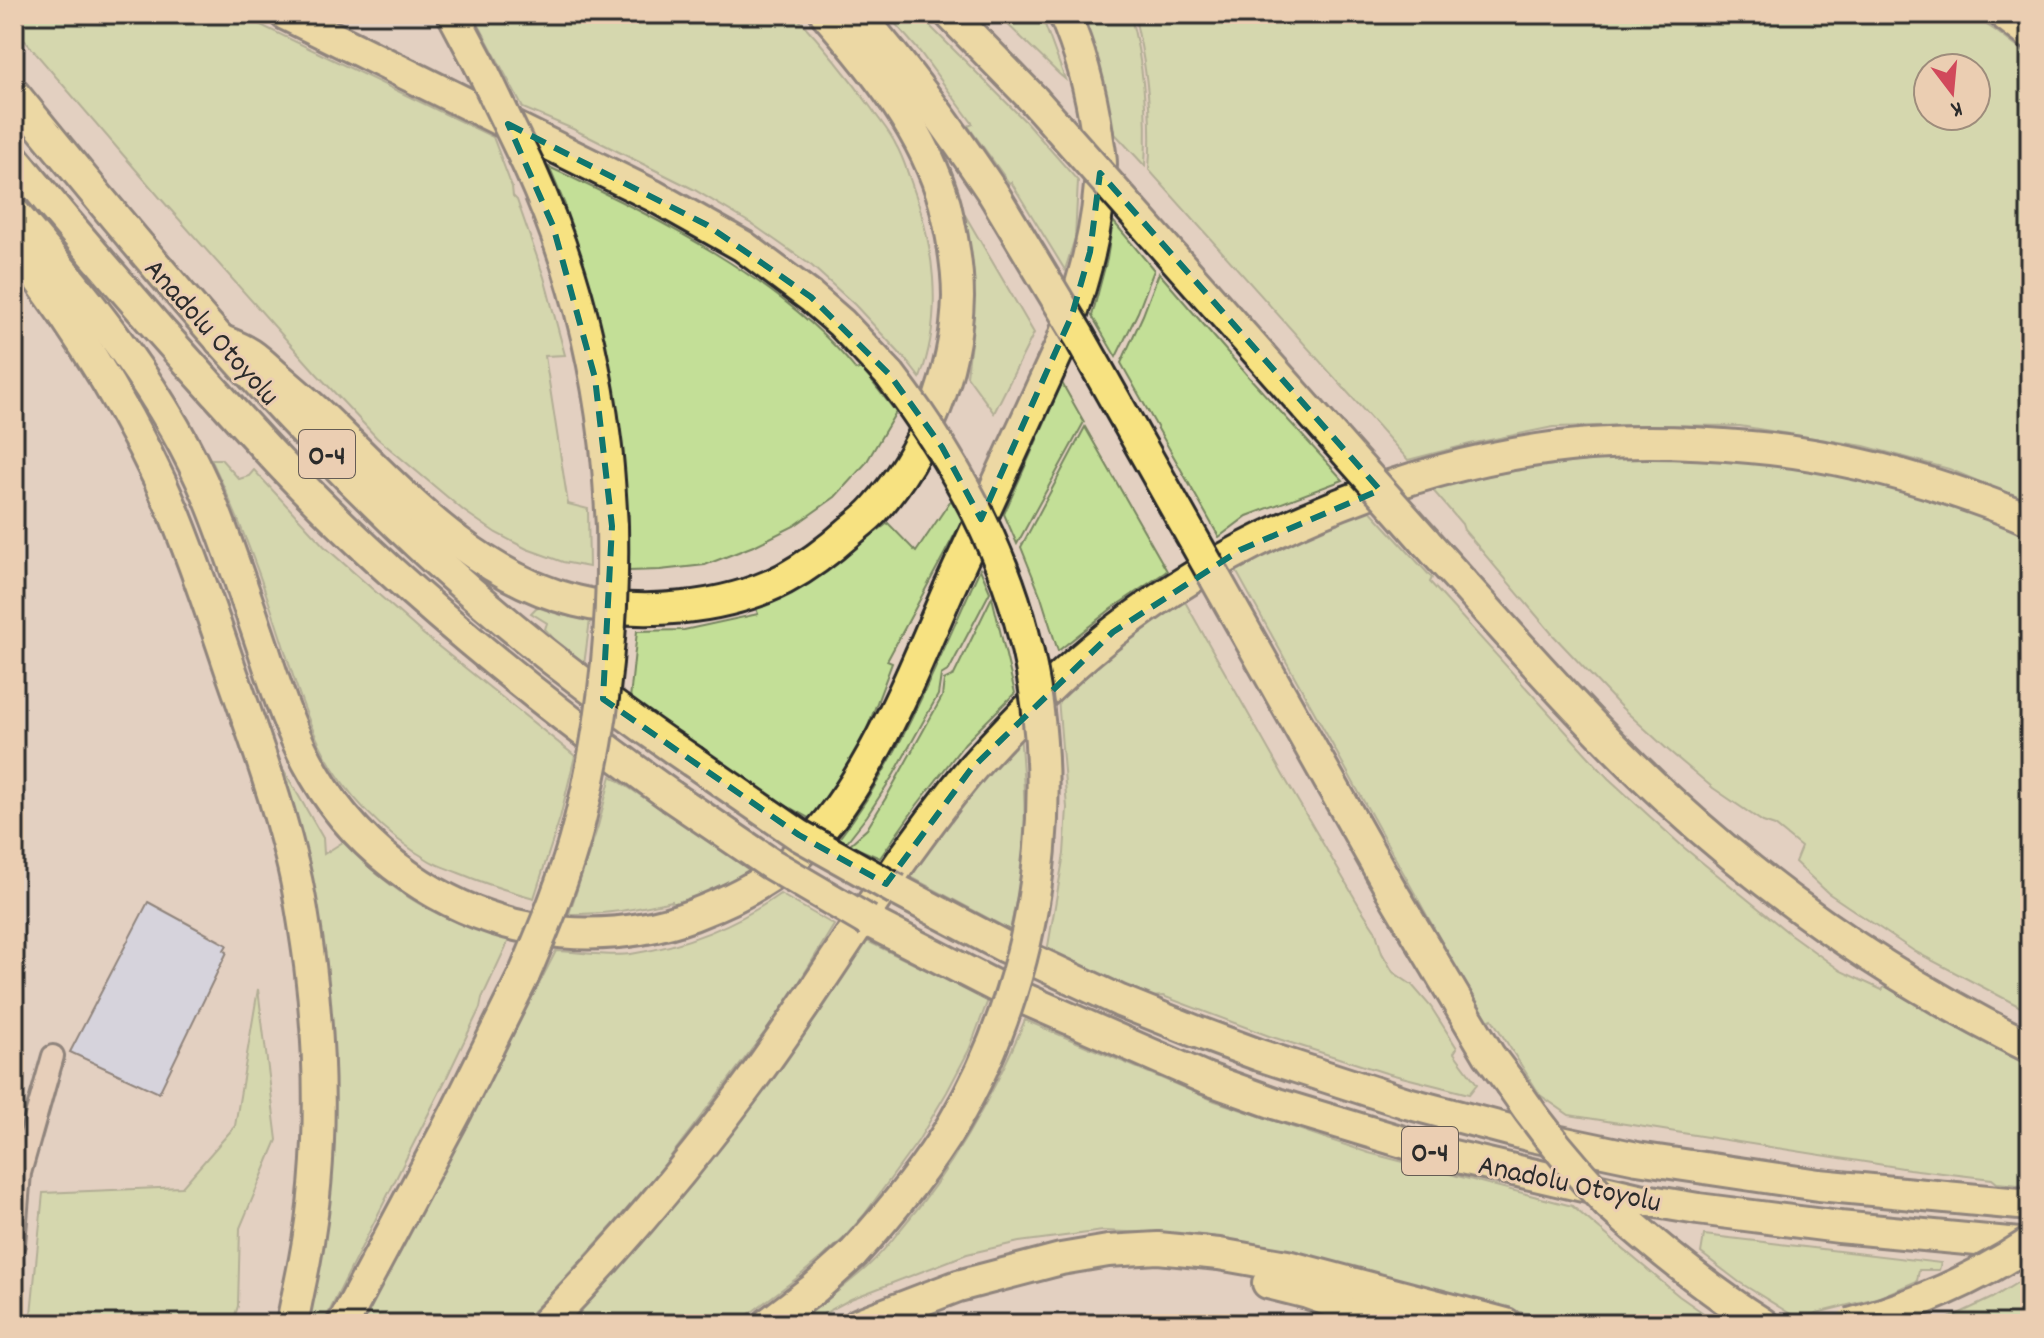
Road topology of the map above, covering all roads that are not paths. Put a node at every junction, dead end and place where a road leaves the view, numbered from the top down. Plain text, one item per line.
1 (285, 14) edge
2 (453, 14) edge
3 (826, 14) edge
4 (858, 14) edge
5 (950, 14) edge
6 (1064, 14) edge
7 (2004, 14) edge
8 (2030, 34) edge
9 (14, 94) edge
10 (14, 159) edge
11 (14, 213) edge
12 (14, 246) edge
13 (220, 340) junction
14 (2030, 520) edge
15 (2030, 1047) edge
16 (53, 1056) dead end
17 (2030, 1205) edge
18 (14, 1244) edge
19 (2030, 1244) edge
20 (1000, 1275) junction
21 (292, 1324) edge
22 (343, 1324) edge
23 (545, 1324) edge
24 (768, 1324) edge
25 (859, 1324) edge
26 (1395, 1324) edge
27 (1506, 1324) edge
28 (1763, 1324) edge
29 (1850, 1324) edge

1 - 24 highway, bridge
2 - 22 highway, bridge
3 - 13 highway
4 - 28 highway, bridge
5 - 15 highway, bridge
6 - 11 highway
7 - 8 highway
9 - 13 highway, Anadolu Otoyolu / O-4
10 - 19 highway, Anadolu Otoyolu / O-4, bridge
12 - 21 highway
13 - 17 highway, Anadolu Otoyolu / O-4, bridge
14 - 23 highway
16 - 18 street
19 - 29 highway, bridge
20 - 25 highway
20 - 26 highway
20 - 27 highway

